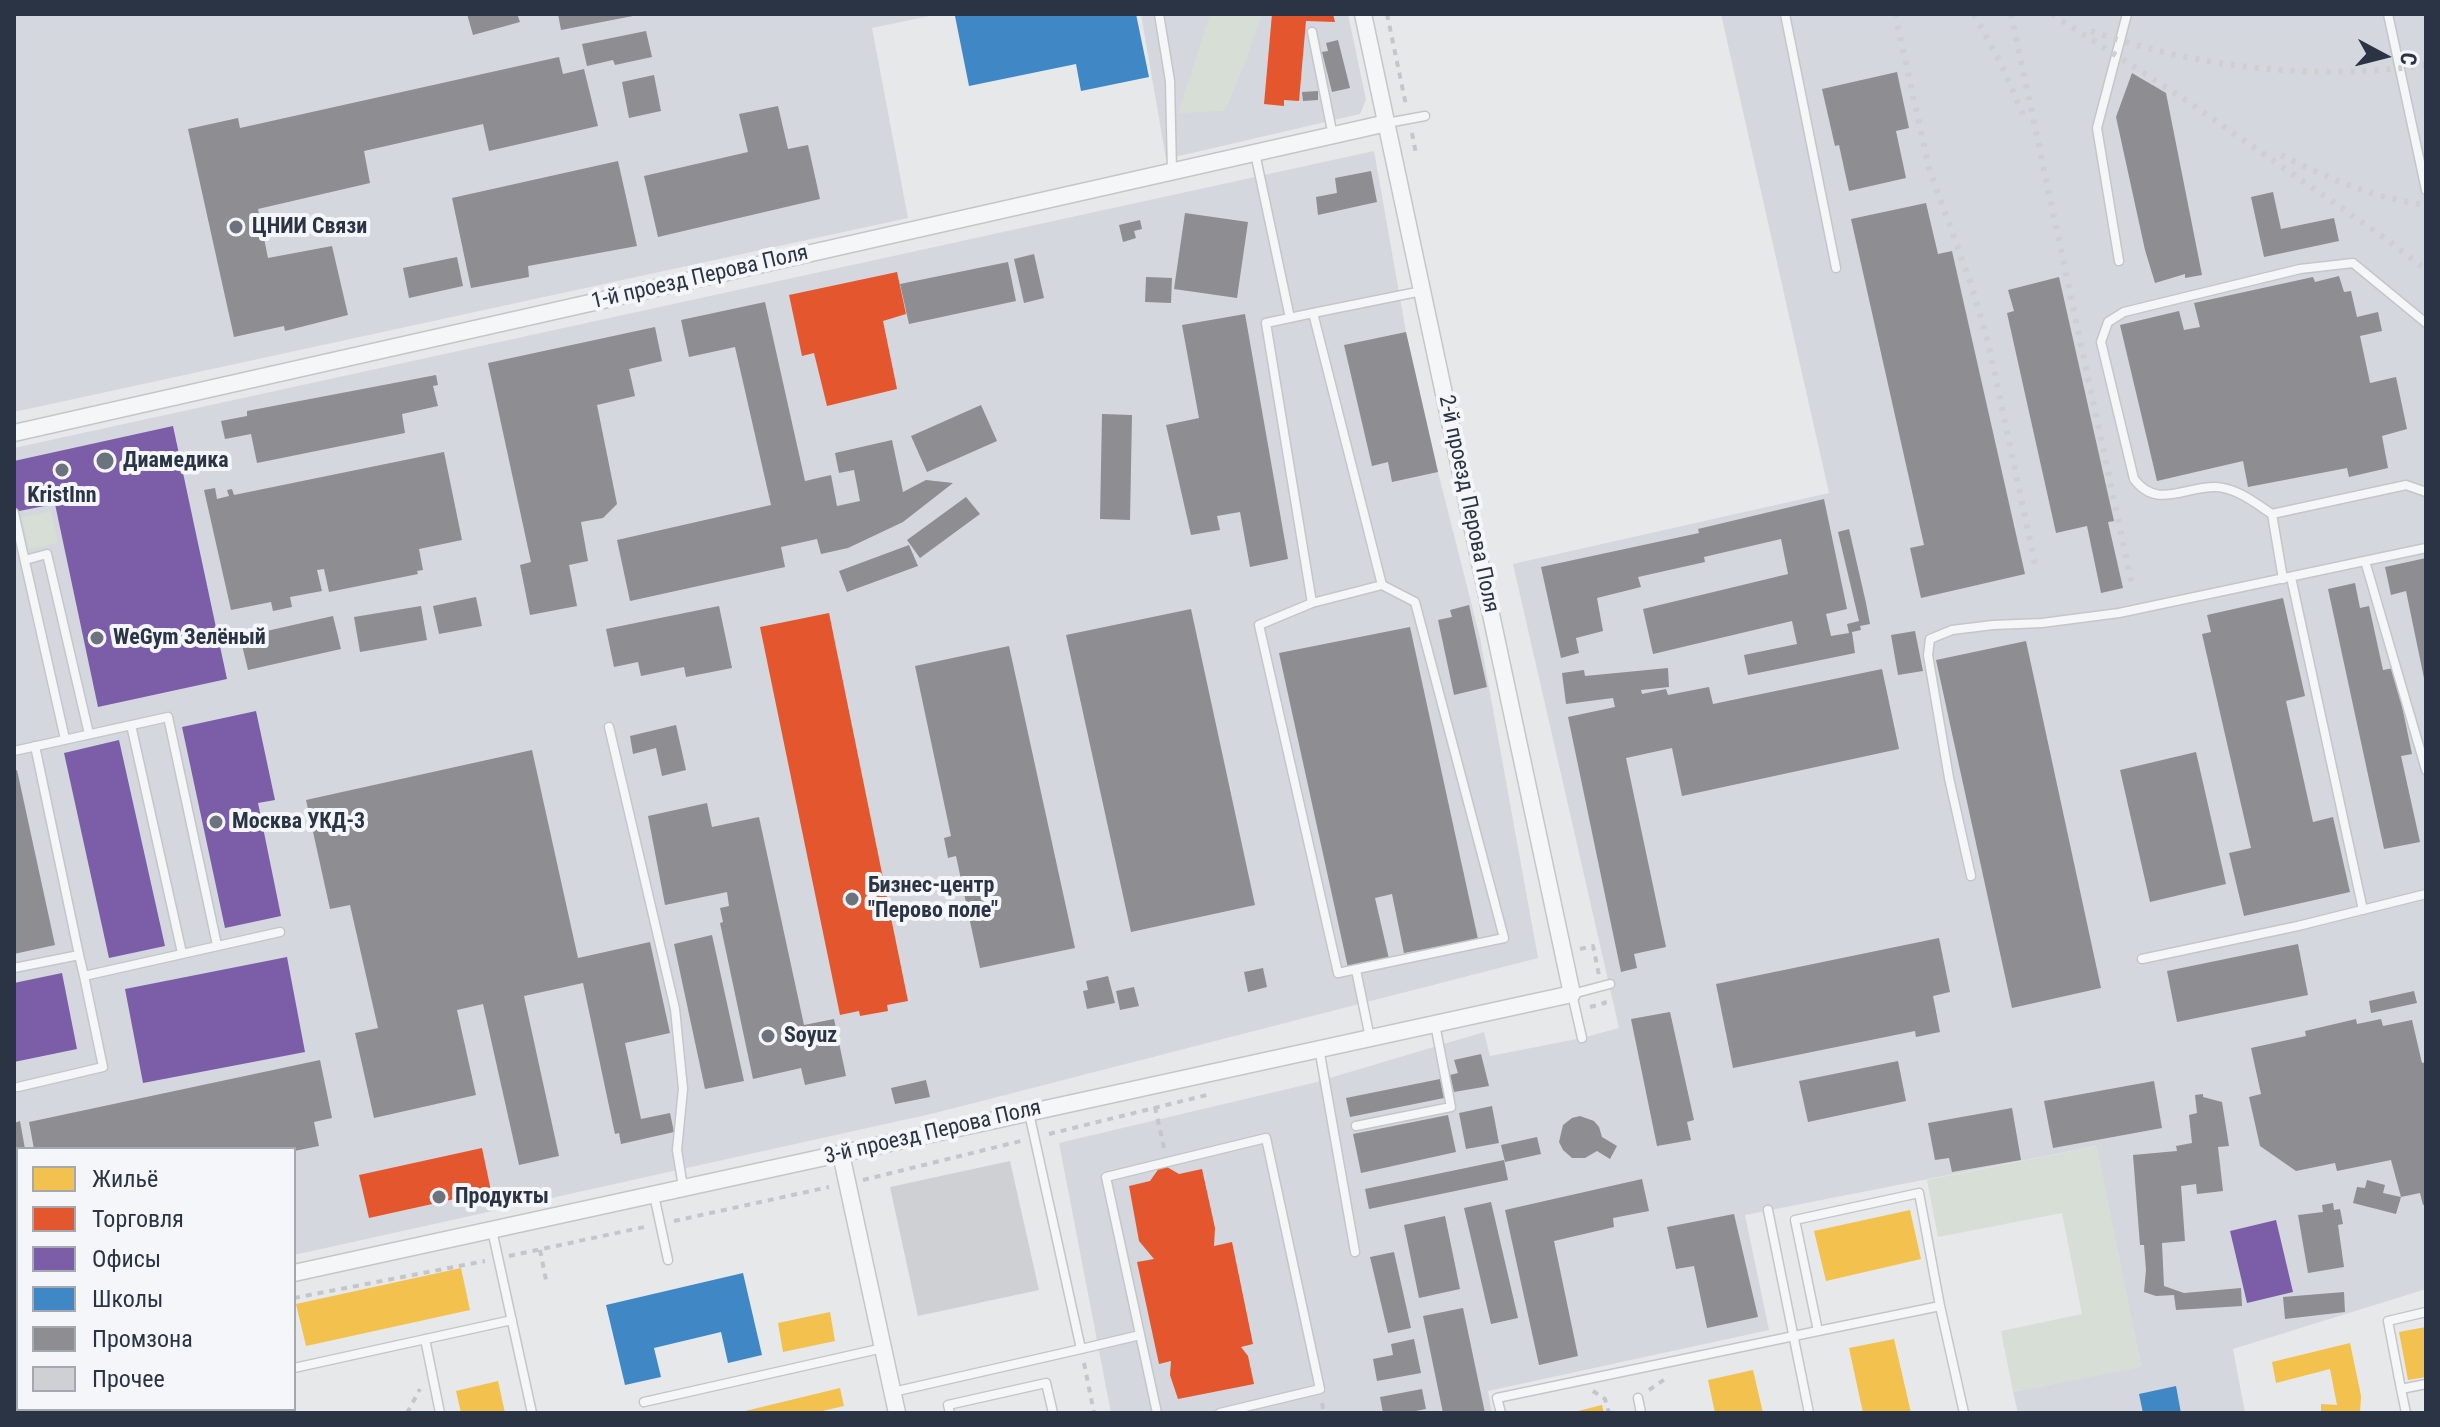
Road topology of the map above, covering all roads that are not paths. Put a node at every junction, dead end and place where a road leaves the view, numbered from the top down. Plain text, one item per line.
1 (1159, 14) edge
2 (1363, 14) edge
3 (1785, 14) edge
4 (2127, 14) edge
5 (2388, 14) edge
6 (1312, 32) dead end
7 (1425, 116) dead end
8 (1387, 123) junction
9 (1333, 136) junction
10 (1255, 153) junction
11 (2422, 155) edge
12 (1172, 172) junction
13 (2426, 190) edge
14 (2119, 261) dead end
15 (1836, 268) dead end
16 (1422, 291) junction
17 (1313, 313) junction
18 (1290, 318) junction
19 (2426, 323) edge
20 (14, 433) edge
21 (2426, 492) edge
22 (14, 513) edge
23 (2272, 514) junction
24 (2426, 548) edge
25 (25, 560) junction
26 (2365, 561) junction
27 (2287, 578) junction
28 (1382, 585) junction
29 (1312, 603) junction
30 (131, 725) junction
31 (609, 727) dead end
32 (89, 734) junction
33 (65, 739) junction
34 (35, 746) junction
35 (14, 751) edge
36 (2426, 770) edge
37 (1971, 876) dead end
38 (2426, 894) edge
39 (2363, 910) junction
40 (280, 932) dead end
41 (217, 945) junction
42 (182, 953) junction
43 (79, 955) junction
44 (2142, 959) dead end
45 (14, 968) edge
46 (1356, 970) junction
47 (84, 976) junction
48 (1610, 984) dead end
49 (1572, 994) junction
50 (1435, 1023) junction
51 (1370, 1038) junction
52 (1582, 1038) dead end
53 (1319, 1048) junction
54 (18, 1087) dead end
55 (1029, 1112) junction
56 (1356, 1126) dead end
57 (841, 1154) junction
58 (683, 1187) junction
59 (653, 1194) junction
60 (1768, 1210) dead end
61 (492, 1230) junction
62 (1355, 1252) dead end
63 (668, 1260) dead end
64 (296, 1273) edge
65 (1940, 1306) junction
66 (2426, 1312) edge
67 (512, 1320) junction
68 (1818, 1331) junction
69 (1140, 1335) junction
70 (1794, 1337) junction
71 (425, 1339) junction
72 (883, 1348) junction
73 (1081, 1349) junction
74 (296, 1368) edge
75 (2426, 1384) edge
76 (2401, 1389) junction
77 (892, 1393) junction
78 (1638, 1398) dead end
79 (644, 1402) dead end
80 (440, 1413) edge
81 (532, 1413) edge
82 (897, 1413) edge
83 (950, 1413) edge
84 (1053, 1413) edge
85 (1157, 1413) edge
86 (1220, 1413) edge
87 (1501, 1413) edge
88 (1641, 1413) edge
89 (1809, 1413) edge
90 (1964, 1413) edge
91 (2406, 1413) edge

1 - 12 lane
2 - 8 street, 2-й проезд Перова Поля
3 - 15 lane
4 - 14 lane
5 - 11 lane
6 - 9 lane
7 - 8 lane
8 - 9 street, 1-й проезд Перова Поля
8 - 16 street, 2-й проезд Перова Поля
9 - 10 street, 1-й проезд Перова Поля
10 - 12 street, 1-й проезд Перова Поля
10 - 18 lane
11 - 13 lane
12 - 20 street, 1-й проезд Перова Поля
16 - 17 lane
16 - 49 street, 2-й проезд Перова Поля
17 - 18 lane
17 - 28 lane
18 - 29 lane
19 - 23 lane
21 - 23 lane
22 - 25 lane
23 - 27 lane
24 - 26 lane
25 - 32 lane
25 - 33 lane
26 - 27 lane
26 - 36 lane
27 - 37 lane
27 - 39 lane
28 - 29 lane
28 - 46 lane
29 - 46 lane
30 - 32 lane
30 - 41 lane
30 - 42 lane
31 - 58 lane
32 - 33 lane
33 - 34 lane
34 - 35 lane
34 - 43 lane
38 - 39 lane
39 - 44 lane
40 - 41 lane
41 - 42 lane
42 - 47 lane
43 - 45 lane
43 - 47 lane
46 - 51 lane
47 - 54 lane
48 - 49 lane
49 - 50 street, 3-й проезд Перова Поля
49 - 52 lane
50 - 51 street, 3-й проезд Перова Поля
50 - 56 lane
51 - 53 street, 3-й проезд Перова Поля
53 - 55 street, 3-й проезд Перова Поля
53 - 62 lane
55 - 57 street, 3-й проезд Перова Поля
55 - 73 lane
57 - 58 street, 3-й проезд Перова Поля
57 - 72 street
58 - 59 street, 3-й проезд Перова Поля
59 - 61 street, 3-й проезд Перова Поля
59 - 63 lane
60 - 70 lane
61 - 64 street, 3-й проезд Перова Поля
61 - 67 lane
65 - 68 lane
65 - 68 lane
65 - 90 lane
66 - 76 lane
67 - 71 lane
67 - 81 lane
68 - 70 lane
69 - 73 lane
69 - 85 lane
69 - 86 lane
70 - 87 lane
70 - 89 lane
71 - 74 lane
71 - 80 lane
72 - 77 street
72 - 79 lane
73 - 77 lane
75 - 76 lane
76 - 91 lane
77 - 82 street
78 - 88 lane
83 - 84 lane

